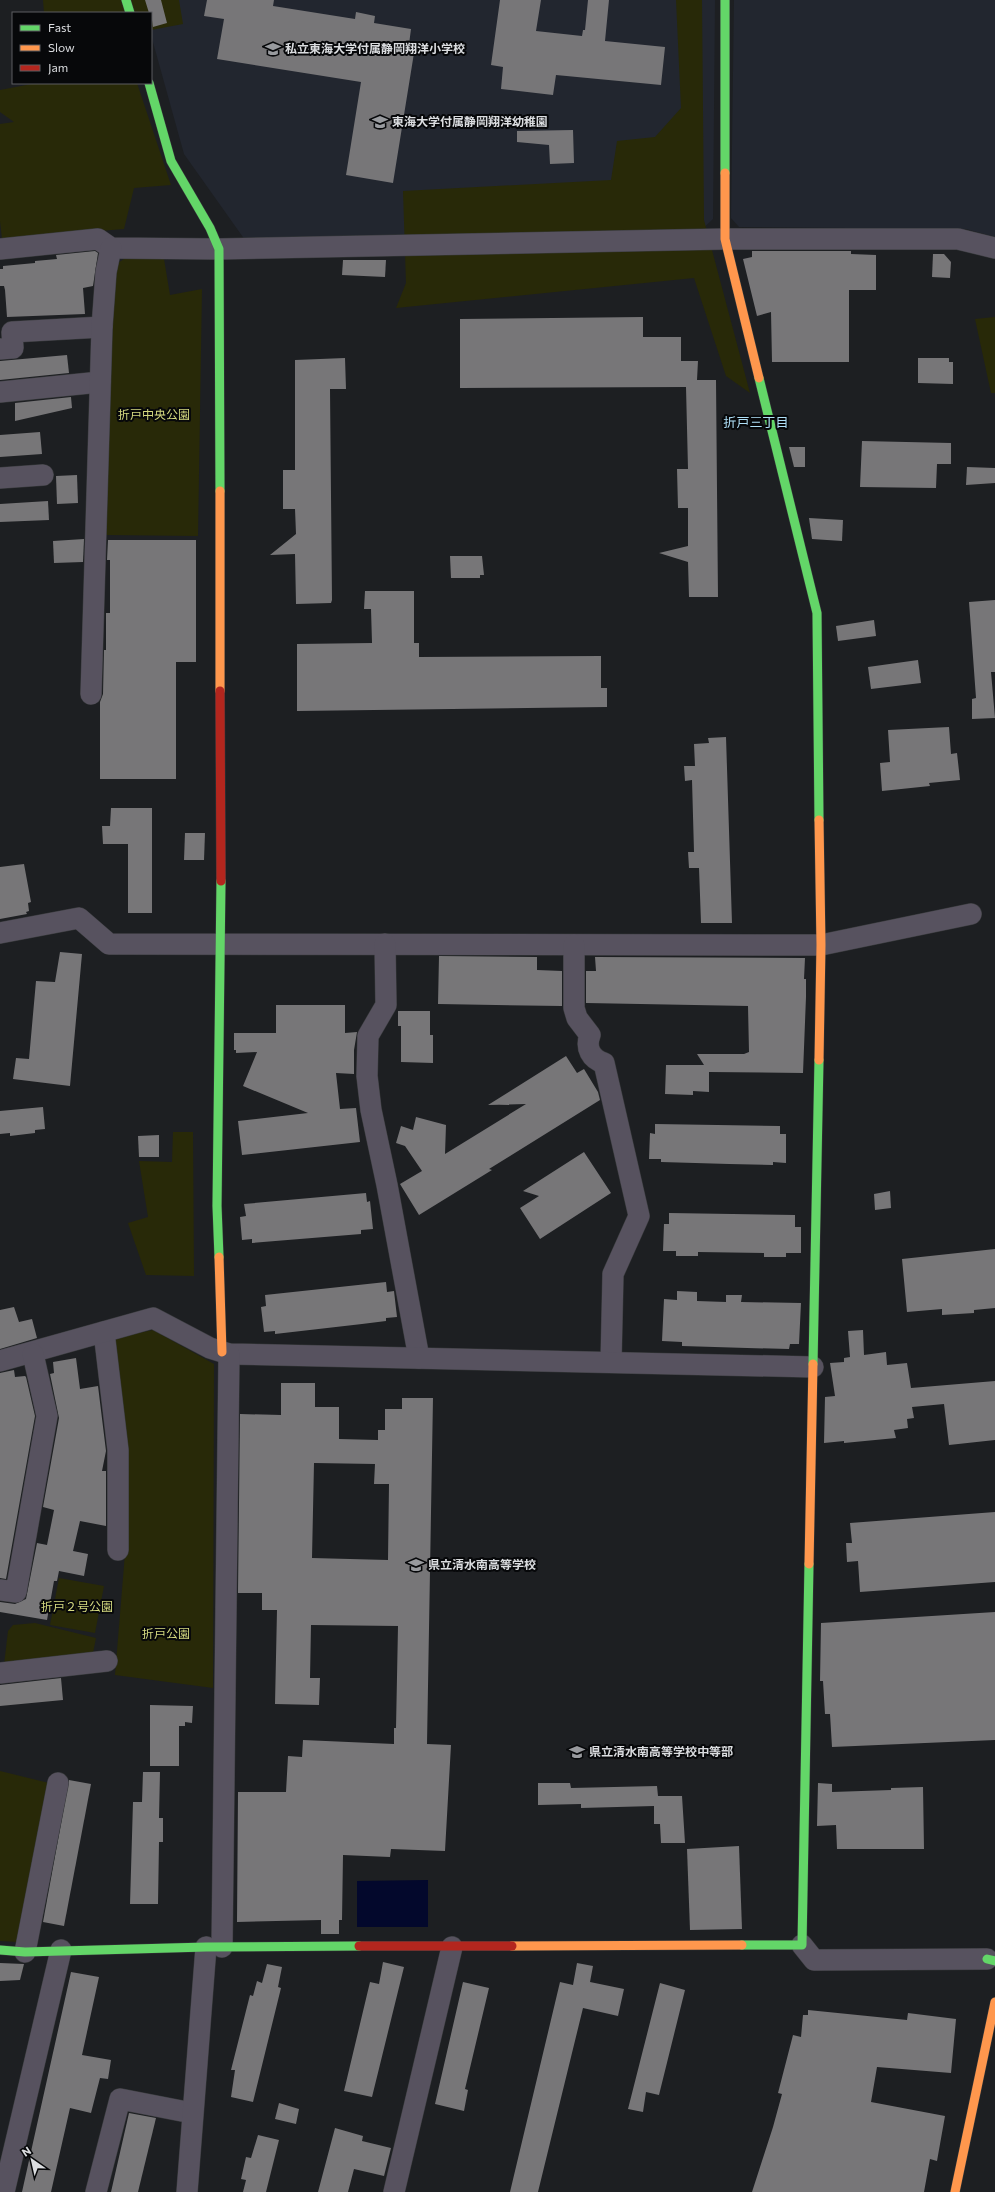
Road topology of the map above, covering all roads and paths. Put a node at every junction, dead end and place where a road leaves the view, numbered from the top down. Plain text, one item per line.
1 (126, 0) edge
2 (725, 0) edge
3 (130, 12) edge
4 (149, 84) edge
5 (724, 239) junction
6 (111, 248) junction
7 (995, 248) edge
8 (0, 249) edge
9 (219, 249) junction
10 (102, 327) junction
11 (0, 349) edge
12 (100, 382) junction
13 (0, 392) edge
14 (43, 475) dead end
15 (0, 478) edge
16 (92, 694) dead end
17 (971, 914) dead end
18 (0, 933) edge
19 (221, 944) junction
20 (385, 944) junction
21 (574, 945) junction
22 (821, 945) junction
23 (104, 1332) junction
24 (225, 1353) junction
25 (33, 1354) junction
26 (419, 1358) junction
27 (0, 1362) edge
28 (611, 1362) junction
29 (813, 1367) junction
30 (118, 1550) dead end
31 (0, 1590) edge
32 (107, 1661) dead end
33 (0, 1673) edge
34 (58, 1783) dead end
35 (802, 1945) junction
36 (214, 1947) junction
37 (452, 1947) junction
38 (0, 1950) edge
39 (61, 1950) junction
40 (25, 1952) junction
41 (991, 1960) edge
42 (995, 2002) edge
43 (192, 2113) junction
44 (4, 2192) edge
45 (96, 2192) edge
46 (187, 2192) edge
47 (394, 2192) edge
48 (955, 2192) edge

1 - 3 street
2 - 5 street
4 - 9 street
5 - 7 street
5 - 9 street
5 - 22 street
6 - 8 street
6 - 9 street
6 - 10 street
9 - 19 street
10 - 11 street
10 - 12 street
12 - 13 street
12 - 16 street
14 - 15 street
17 - 22 street
18 - 19 street
19 - 20 street
19 - 24 street
20 - 21 street
20 - 26 street
21 - 22 street
21 - 28 street
22 - 29 street
23 - 24 street
23 - 25 street
23 - 30 street
24 - 26 street
24 - 36 street
25 - 27 street
25 - 31 street
26 - 28 street
28 - 29 street
29 - 35 street
32 - 33 street
34 - 40 street
35 - 37 street
35 - 41 street
36 - 37 street
36 - 39 street
36 - 43 street
37 - 47 street
38 - 40 street
39 - 40 street
39 - 44 street
42 - 48 street
43 - 45 street
43 - 46 street

